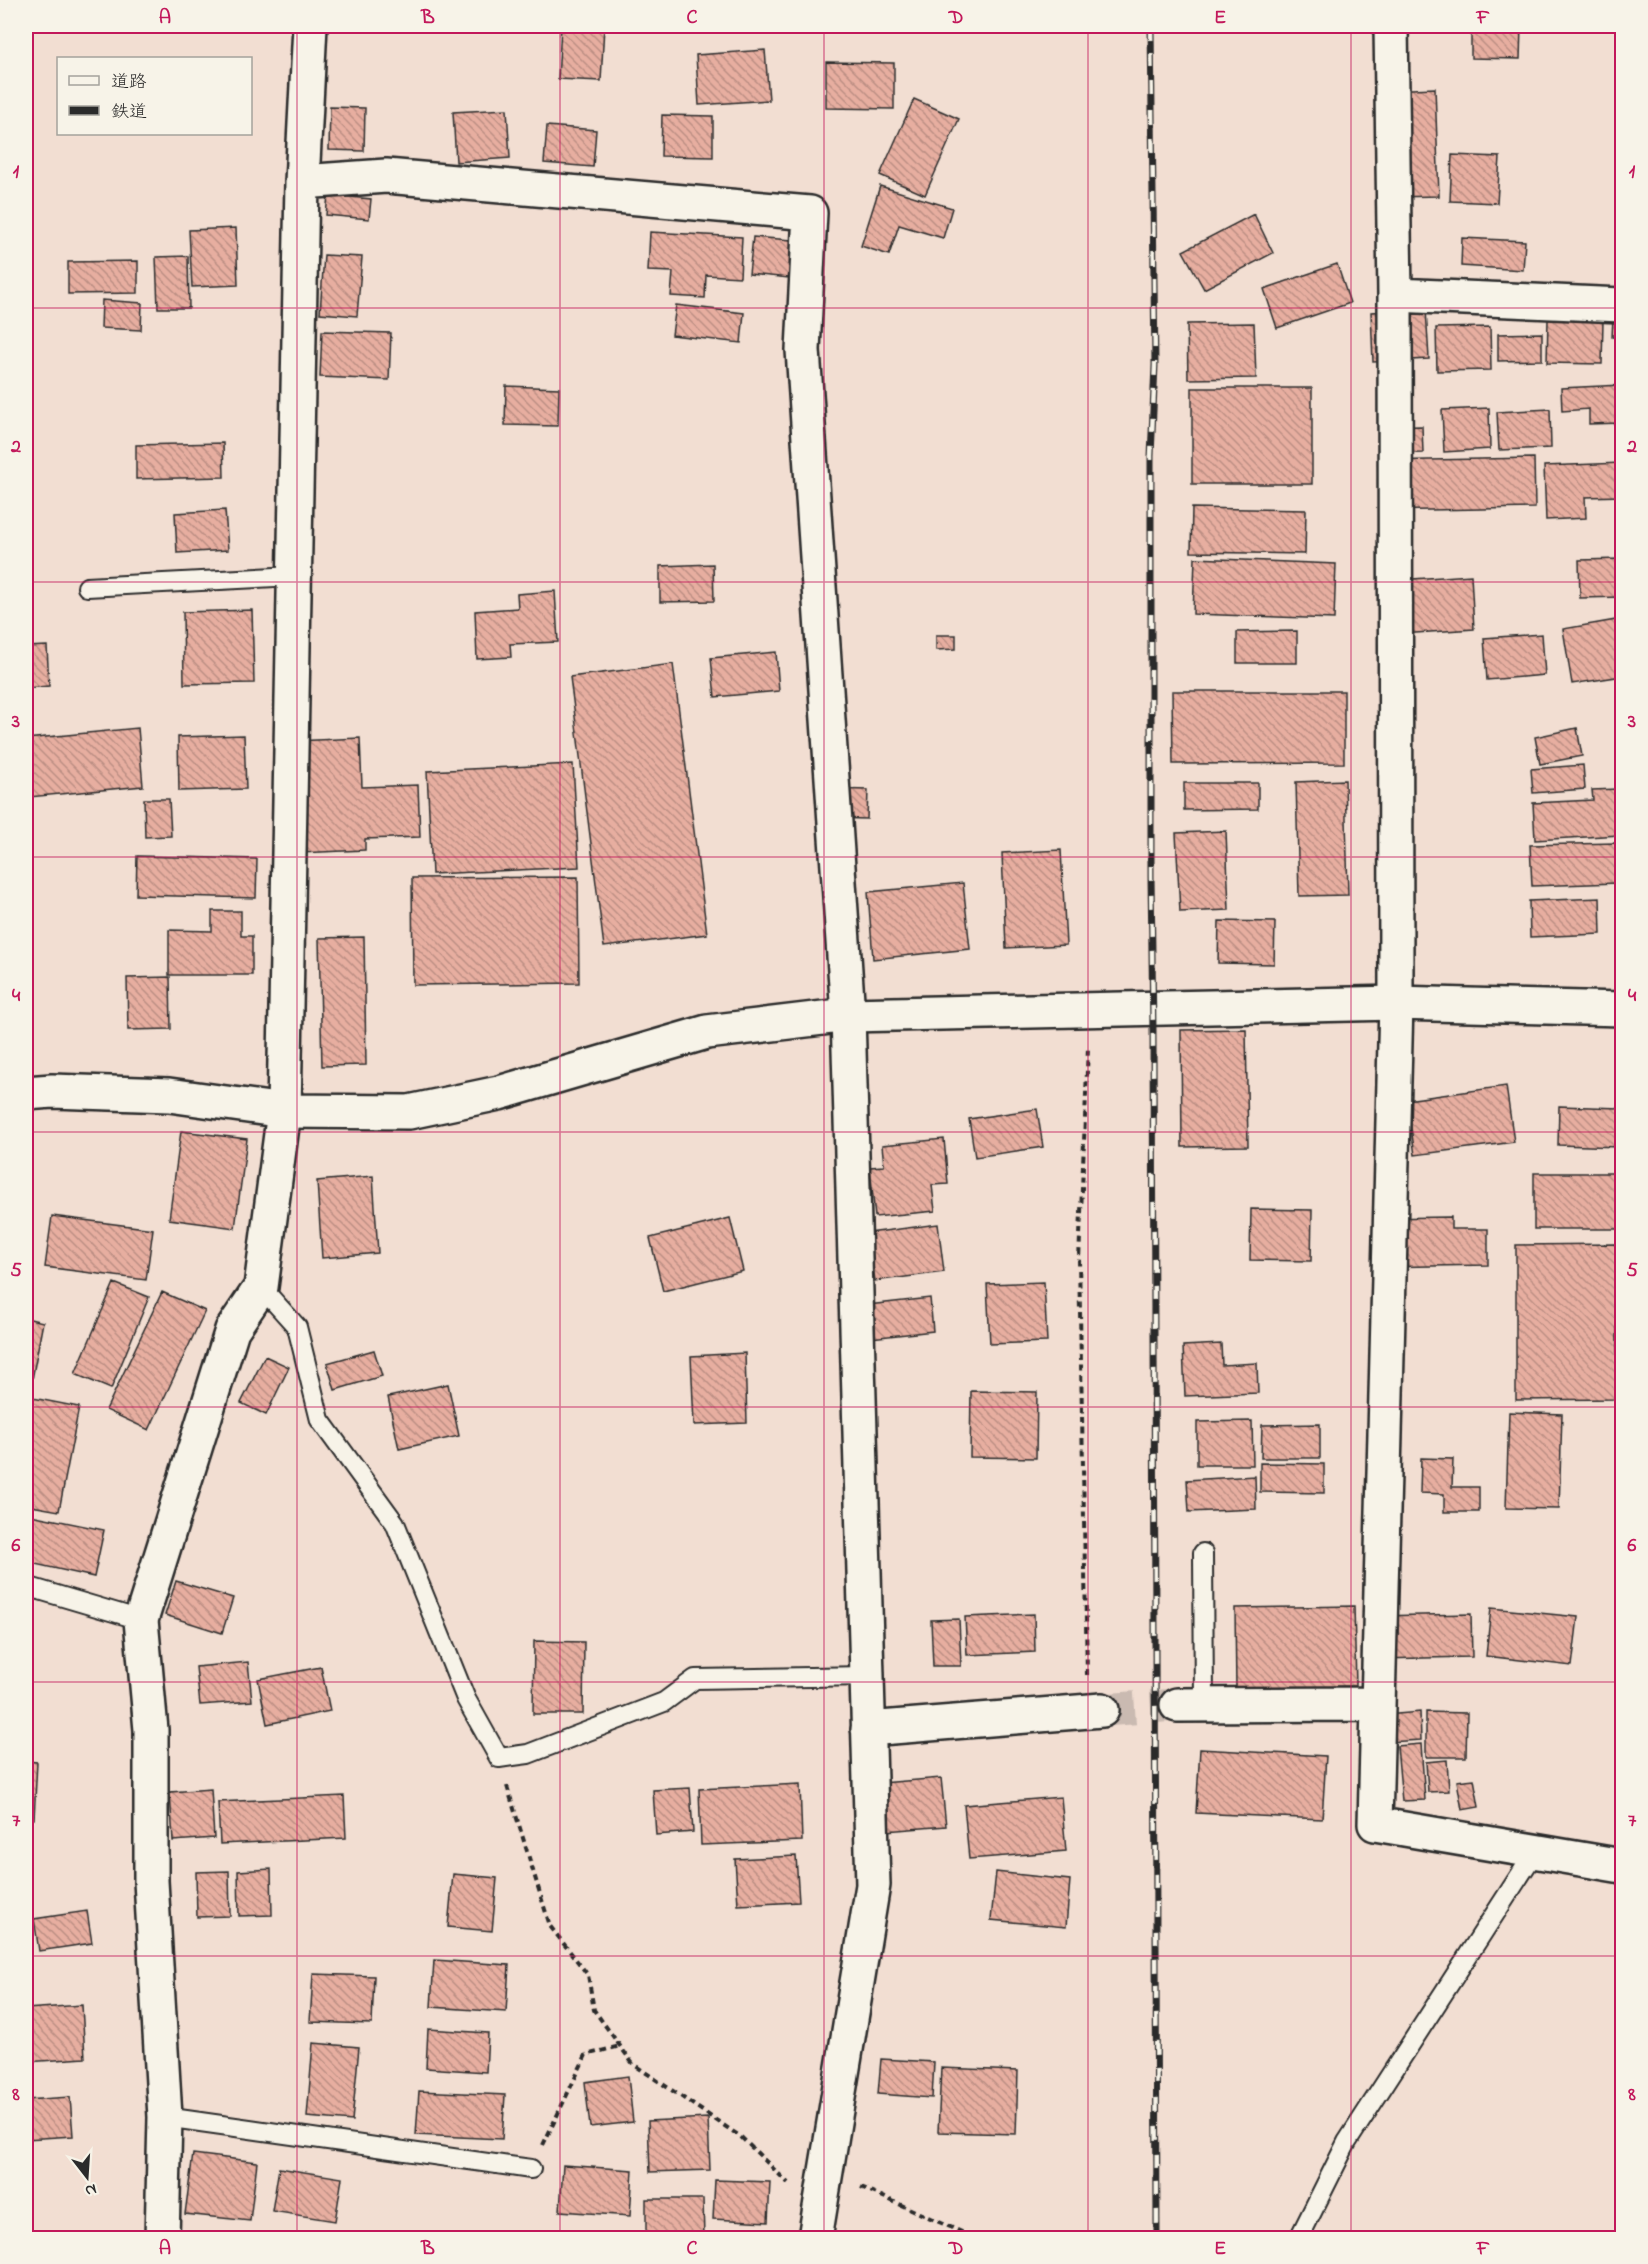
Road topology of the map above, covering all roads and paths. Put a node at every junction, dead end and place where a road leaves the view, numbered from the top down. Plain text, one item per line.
1 (310, 26) edge
2 (1391, 26) edge
3 (302, 182) junction
4 (1395, 296) junction
5 (1623, 305) edge
6 (294, 576) junction
7 (87, 587) dead end
8 (1396, 1003) junction
9 (1623, 1009) edge
10 (848, 1015) junction
11 (1088, 1042) dead end
12 (26, 1093) edge
13 (284, 1111) junction
14 (261, 1287) junction
15 (1203, 1553) dead end
16 (26, 1586) edge
17 (141, 1620) junction
18 (866, 1676) junction
19 (1378, 1704) junction
20 (1191, 1705) joint
21 (1095, 1711) joint
22 (868, 1729) junction
23 (499, 1758) junction
24 (1535, 1852) junction
25 (1623, 1866) edge
26 (620, 2046) junction
27 (165, 2117) junction
28 (531, 2169) joint
29 (825, 2170) junction
30 (816, 2225) edge
31 (162, 2238) edge
32 (975, 2238) edge
33 (1299, 2238) edge

1 - 3 street
2 - 4 street
3 - 6 street
3 - 10 street
4 - 5 street
4 - 8 street
6 - 7 lane
6 - 13 street
8 - 9 street
8 - 10 street
8 - 19 street
10 - 13 street
10 - 18 street
11 - 21 path
12 - 13 street
13 - 14 street
14 - 17 street
14 - 23 lane
15 - 20 lane
16 - 17 lane
17 - 27 street
18 - 22 street
18 - 23 lane
19 - 20 street
19 - 24 street
21 - 22 street
22 - 29 street
23 - 26 path
24 - 25 street
24 - 33 lane
26 - 28 path
26 - 30 path
27 - 28 lane
27 - 31 street
29 - 30 street
29 - 32 path

